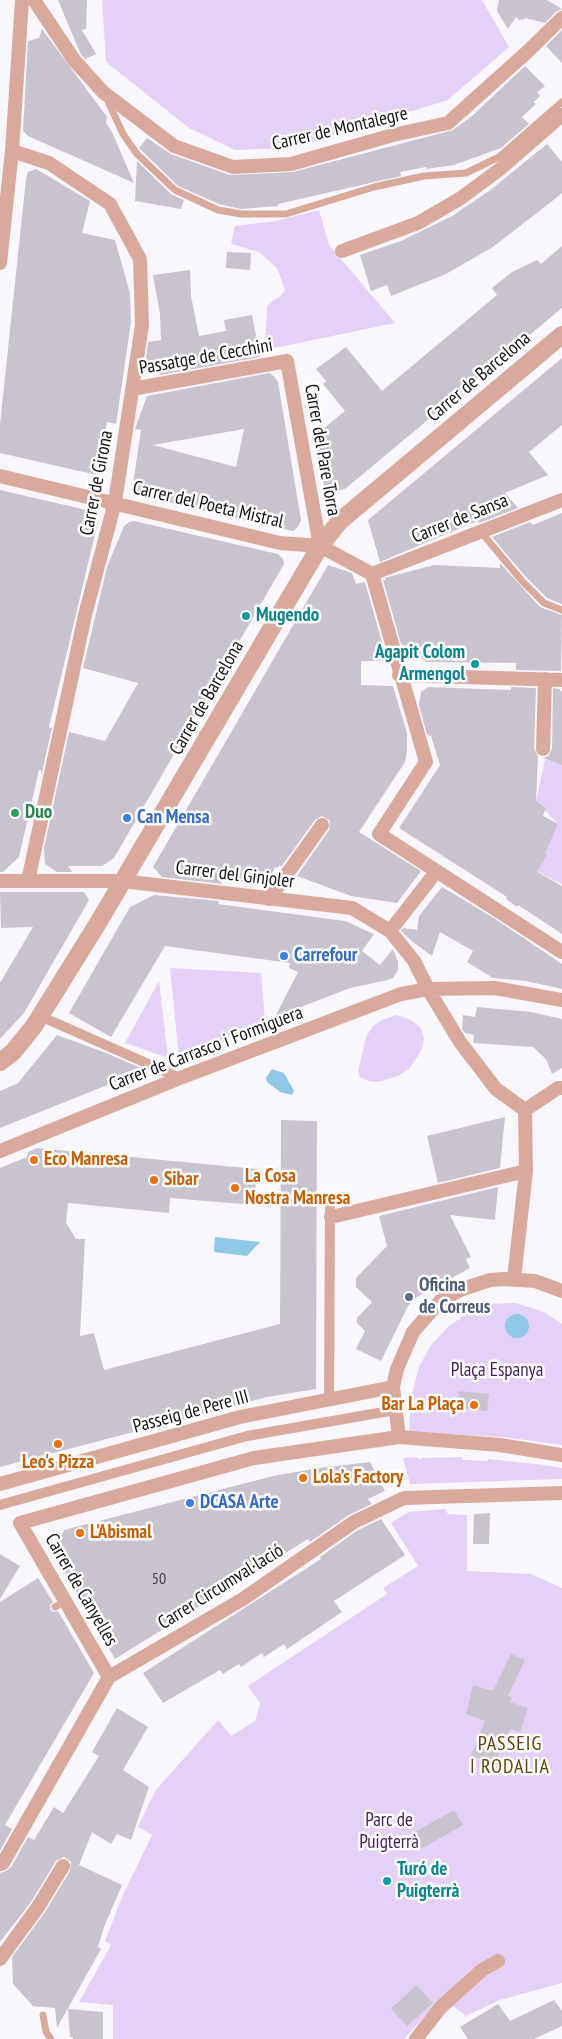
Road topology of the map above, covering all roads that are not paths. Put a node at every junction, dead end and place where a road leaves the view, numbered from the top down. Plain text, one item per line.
1 (22, 0) edge
2 (34, 0) edge
3 (562, 18) edge
4 (103, 92) junction
5 (562, 102) edge
6 (562, 115) edge
7 (6, 152) edge
8 (342, 251) dead end
9 (0, 263) edge
10 (562, 335) edge
11 (287, 361) joint
12 (132, 389) junction
13 (0, 476) edge
14 (562, 500) edge
15 (115, 502) junction
16 (480, 530) junction
17 (320, 546) junction
18 (372, 574) junction
19 (562, 610) edge
20 (399, 675) junction
21 (545, 679) junction
22 (562, 680) edge
23 (543, 749) dead end
24 (322, 824) dead end
25 (436, 872) junction
26 (28, 881) junction
27 (122, 881) junction
28 (0, 882) edge
29 (269, 899) junction
30 (390, 931) junction
31 (562, 952) edge
32 (428, 989) junction
33 (562, 1000) edge
34 (40, 1016) junction
35 (0, 1062) edge
36 (180, 1078) junction
37 (562, 1088) edge
38 (525, 1110) junction
39 (0, 1152) edge
40 (526, 1171) junction
41 (330, 1210) joint
42 (514, 1279) junction
43 (562, 1291) edge
44 (393, 1387) junction
45 (329, 1400) junction
46 (395, 1410) junction
47 (399, 1437) junction
48 (562, 1455) edge
49 (0, 1484) edge
50 (562, 1493) edge
51 (0, 1505) edge
52 (109, 1677) junction
53 (0, 1864) edge
54 (64, 1866) dead end
55 (0, 1959) edge
56 (498, 1961) dead end
57 (43, 2015) dead end
58 (51, 2039) edge
59 (416, 2039) edge

1 - 7 street
2 - 4 street, Carrer de Montalegre
3 - 4 street, Carrer de Montalegre
4 - 5 lane
6 - 8 street
7 - 9 street
7 - 12 street, Carrer de Girona
10 - 17 street, Carrer de Barcelona
11 - 12 street, Passatge de Cecchini
11 - 17 street, Carrer del Pare Torra
12 - 15 street, Carrer de Girona
13 - 15 street, Carrer del Poeta Mistral
14 - 16 street, Carrer de Sansa
15 - 17 street, Carrer del Poeta Mistral
15 - 26 street, Carrer de Girona
16 - 18 street, Carrer de Sansa
16 - 19 lane
17 - 18 street
17 - 27 street, Carrer de Barcelona
18 - 20 street
20 - 21 street
20 - 25 street
21 - 22 street
21 - 23 street
24 - 29 street
25 - 30 street
25 - 31 street
26 - 27 street, Carrer del Ginjoler
26 - 28 street, Carrer del Ginjoler
27 - 29 street, Carrer del Ginjoler
27 - 34 street, Carrer de Barcelona
29 - 30 street, Carrer del Ginjoler
30 - 32 street, Carrer del Ginjoler
32 - 33 street, Carrer de Carrasco i Formiguera
32 - 36 street, Carrer de Carrasco i Formiguera
32 - 38 street
34 - 35 street, Carrer de Barcelona
34 - 36 street
36 - 39 street, Carrer de Carrasco i Formiguera
37 - 38 street
38 - 40 street
40 - 41 street
40 - 42 street
41 - 45 street
42 - 43 street
42 - 44 street
44 - 45 street, Passeig de Pere III
44 - 46 street
45 - 49 street, Passeig de Pere III
46 - 47 street
46 - 51 street
47 - 48 street
47 - 52 street, Carrer de Canyelles
50 - 52 street, Carrer Circumval·lació
52 - 53 street, Carrer Circumval·lació
54 - 55 street
56 - 59 street
57 - 58 lane

